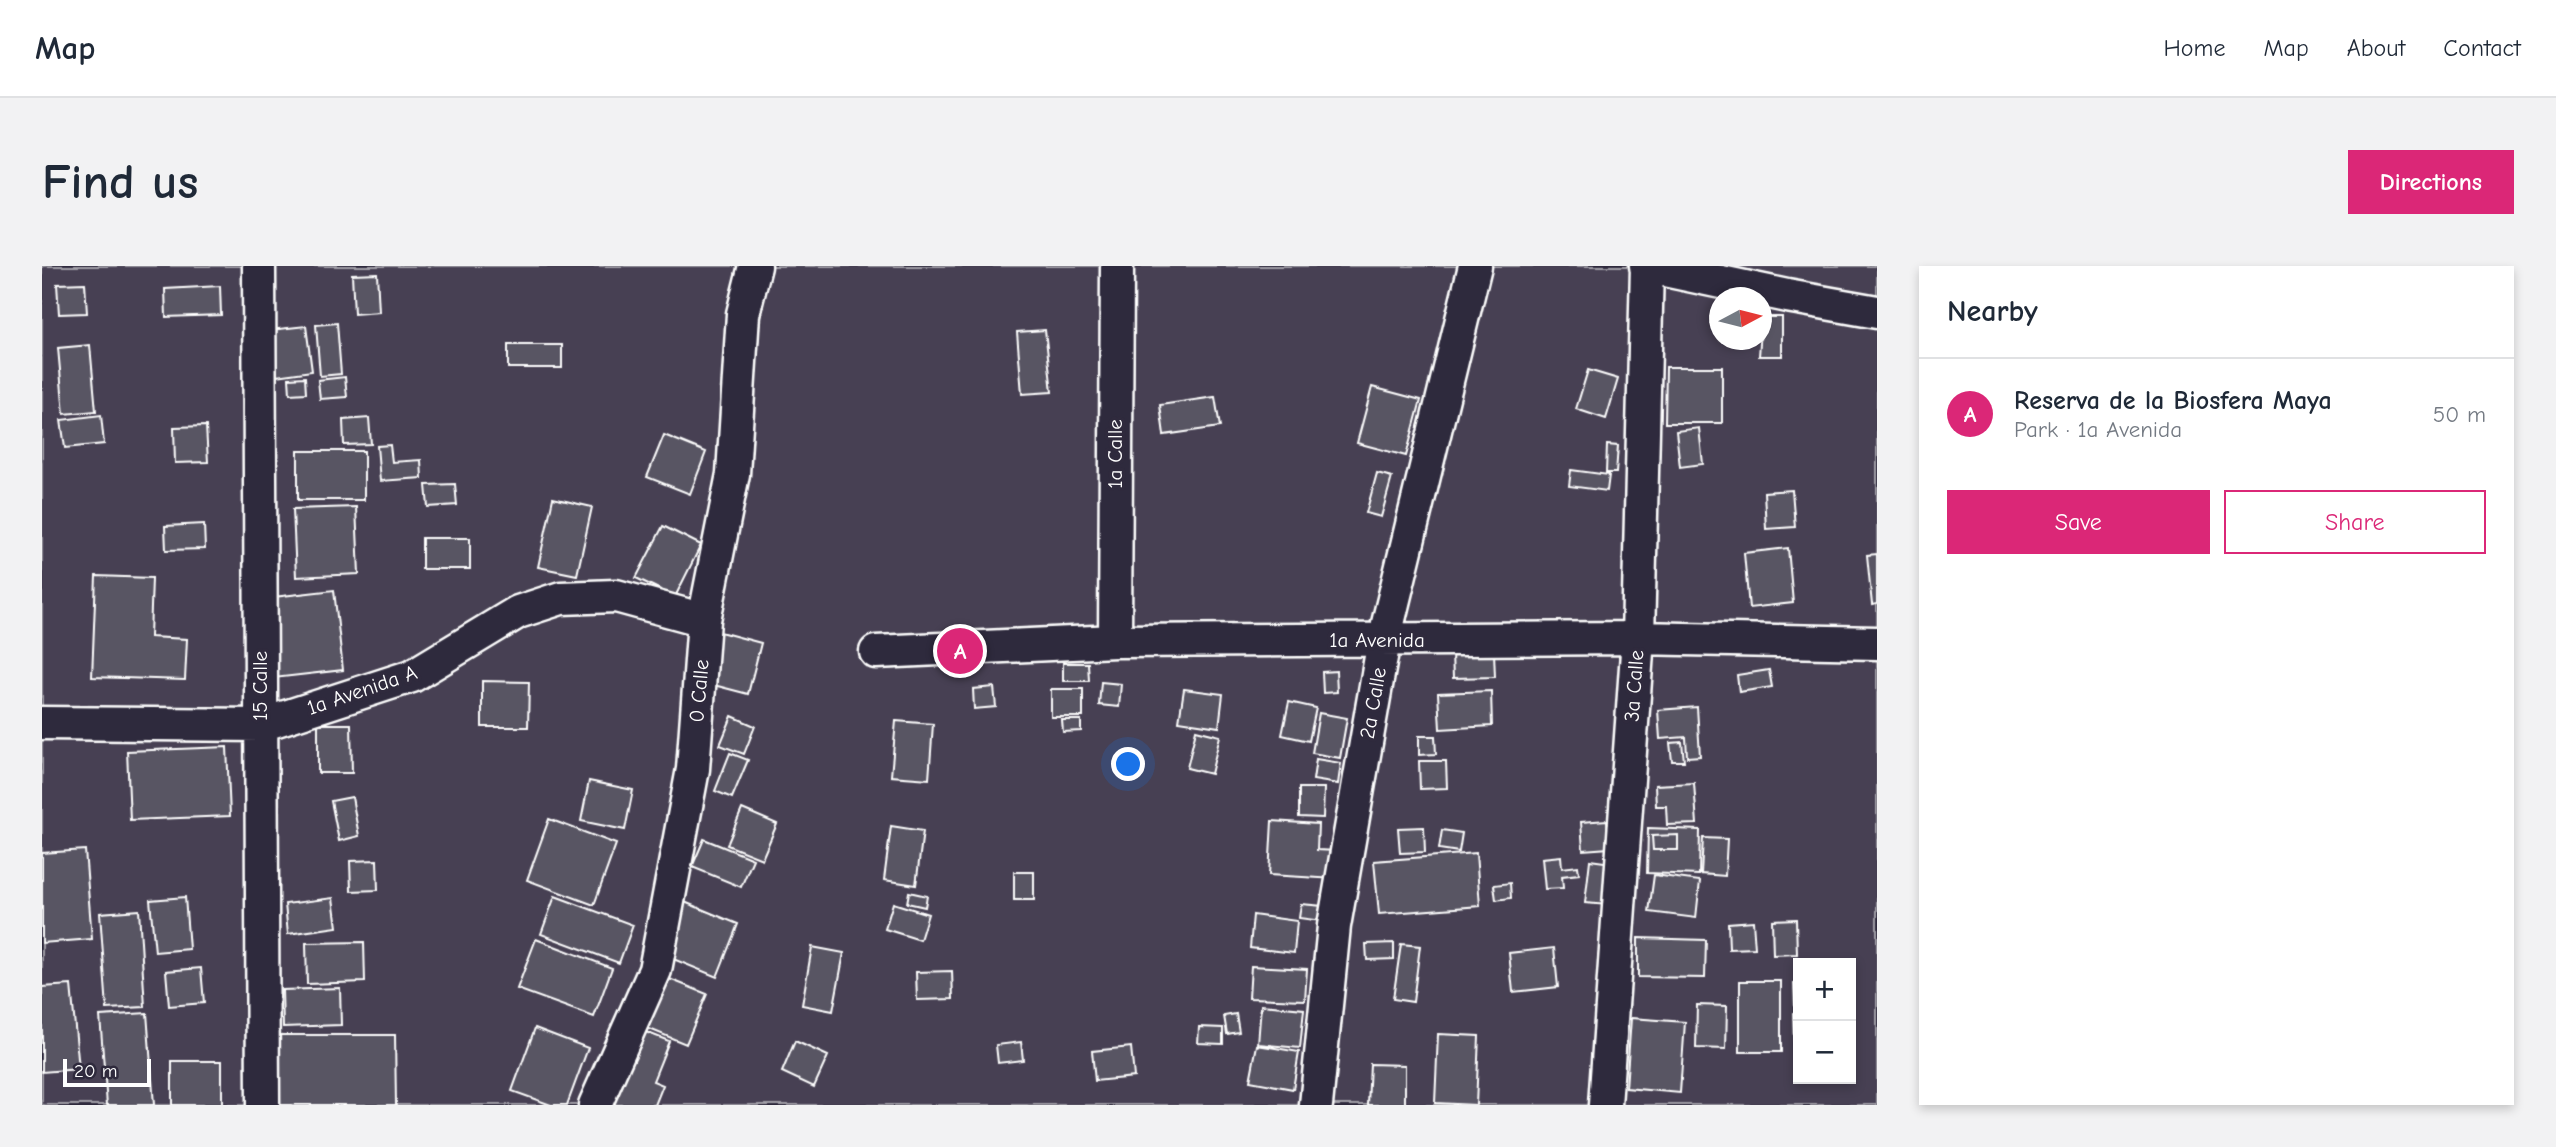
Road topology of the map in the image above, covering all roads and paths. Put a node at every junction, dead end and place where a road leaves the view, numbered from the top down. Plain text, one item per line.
1 (259, 266) edge
2 (755, 266) edge
3 (1117, 266) edge
4 (1475, 266) edge
5 (1646, 266) edge
6 (1877, 313) edge
7 (704, 620) junction
8 (1637, 638) junction
9 (1384, 640) junction
10 (1115, 641) junction
11 (1877, 643) edge
12 (876, 652) dead end
13 (42, 723) edge
14 (261, 725) junction
15 (263, 1105) edge
16 (594, 1105) edge
17 (1316, 1105) edge
18 (1605, 1105) edge

1 - 14 street, 15 Calle
2 - 7 street, 0 Calle
3 - 10 street, 1a Calle
4 - 9 street, 2a Calle
5 - 6 street
5 - 8 street, 3a Calle
7 - 14 street, 1a Avenida A
7 - 16 street, 0 Calle
8 - 9 street, 1a Avenida
8 - 11 street, 1a Avenida
8 - 18 street, 3a Calle
9 - 10 street, 1a Avenida
9 - 17 street, 2a Calle
10 - 12 street, 1a Avenida
13 - 14 street, 1a Avenida A
14 - 15 street, 15 Calle

